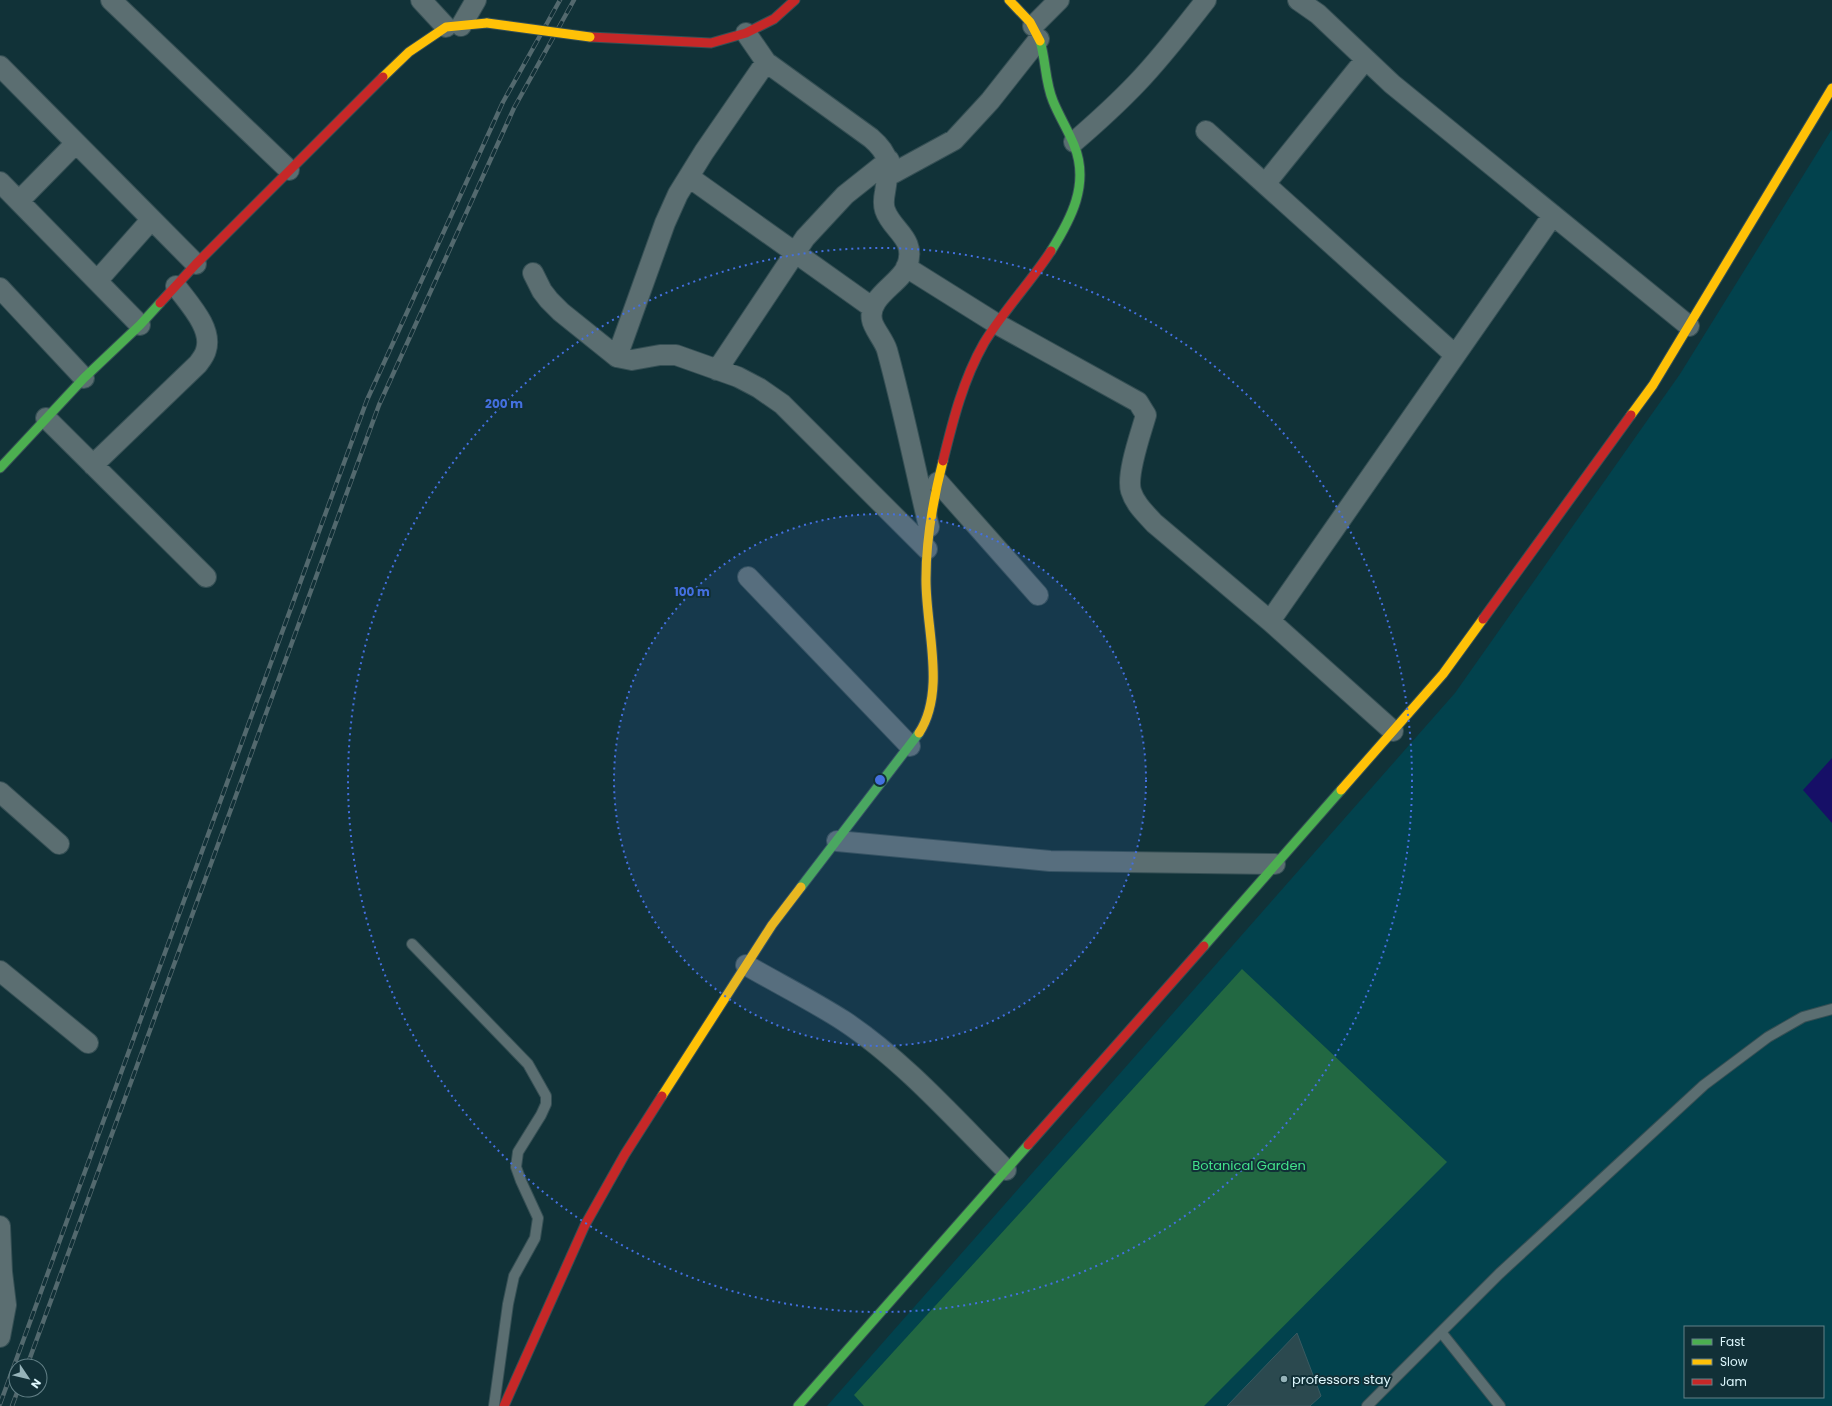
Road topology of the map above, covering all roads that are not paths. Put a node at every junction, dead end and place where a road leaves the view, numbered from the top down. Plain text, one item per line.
1 (111, 0) edge
2 (420, 0) edge
3 (476, 0) edge
4 (795, 0) edge
5 (1009, 0) edge
6 (1059, 0) edge
7 (1206, 0) edge
8 (1298, 0) edge
9 (453, 26) junction
10 (1036, 33) junction
11 (746, 34) junction
12 (1365, 60) junction
13 (766, 62) junction
14 (0, 66) edge
15 (1832, 88) edge
16 (1206, 131) dead end
17 (1074, 142) junction
18 (76, 143) junction
19 (888, 168) junction
20 (289, 170) junction
21 (689, 177) junction
22 (0, 182) edge
23 (1265, 184) junction
24 (19, 201) junction
25 (1553, 215) junction
26 (151, 220) junction
27 (795, 252) junction
28 (196, 264) junction
29 (906, 267) junction
30 (533, 273) dead end
31 (97, 281) junction
32 (176, 286) junction
33 (0, 288) edge
34 (873, 308) junction
35 (997, 324) junction
36 (140, 325) junction
37 (1689, 326) junction
38 (1455, 355) junction
39 (617, 357) junction
40 (717, 370) junction
41 (84, 378) junction
42 (46, 418) junction
43 (93, 465) junction
44 (0, 468) edge
45 (938, 482) junction
46 (930, 529) junction
47 (927, 549) junction
48 (206, 577) dead end
49 (748, 577) dead end
50 (1038, 595) dead end
51 (1270, 621) junction
52 (1392, 732) junction
53 (910, 746) junction
54 (0, 792) edge
55 (837, 841) junction
56 (59, 844) dead end
57 (1275, 864) junction
58 (412, 944) dead end
59 (746, 965) junction
60 (0, 971) edge
61 (1832, 1009) edge
62 (88, 1043) dead end
63 (1006, 1170) junction
64 (0, 1226) edge
65 (1441, 1332) junction
66 (0, 1337) edge
67 (494, 1406) edge
68 (504, 1406) edge
69 (798, 1406) edge
70 (1366, 1406) edge
71 (1500, 1406) edge

1 - 20 street
2 - 9 street
3 - 9 street
4 - 11 main road
5 - 10 main road
6 - 10 street
7 - 17 street
8 - 12 street
9 - 11 main road, bridge
9 - 20 main road
10 - 17 main road
10 - 19 street
11 - 13 street
12 - 23 street
12 - 25 street
13 - 19 street
13 - 21 street
14 - 18 street
15 - 37 main road
16 - 23 street
17 - 35 main road
18 - 24 street
18 - 26 street
19 - 27 street
19 - 29 street
20 - 28 main road
21 - 27 street
21 - 39 street
22 - 24 street
23 - 38 street
24 - 31 street
25 - 37 street
25 - 38 street
26 - 28 street
26 - 31 street
27 - 34 street
27 - 40 street
28 - 32 main road
29 - 34 street
29 - 35 street
30 - 39 street
31 - 36 street
32 - 36 main road
32 - 43 street
33 - 41 street
34 - 46 street
35 - 45 main road
35 - 51 street
36 - 41 main road
37 - 52 main road
38 - 51 street
39 - 40 street
40 - 47 street
41 - 42 main road
42 - 43 street
42 - 44 main road
43 - 48 street
45 - 46 main road
45 - 50 street
46 - 47 main road
47 - 53 main road
49 - 53 street
51 - 52 street
52 - 57 main road
53 - 55 main road
54 - 56 street
55 - 57 street
55 - 59 main road
57 - 63 main road
58 - 67 lane
59 - 63 street
59 - 68 main road
60 - 62 street
61 - 65 lane
63 - 69 main road
64 - 66 street
65 - 70 lane
65 - 71 lane

